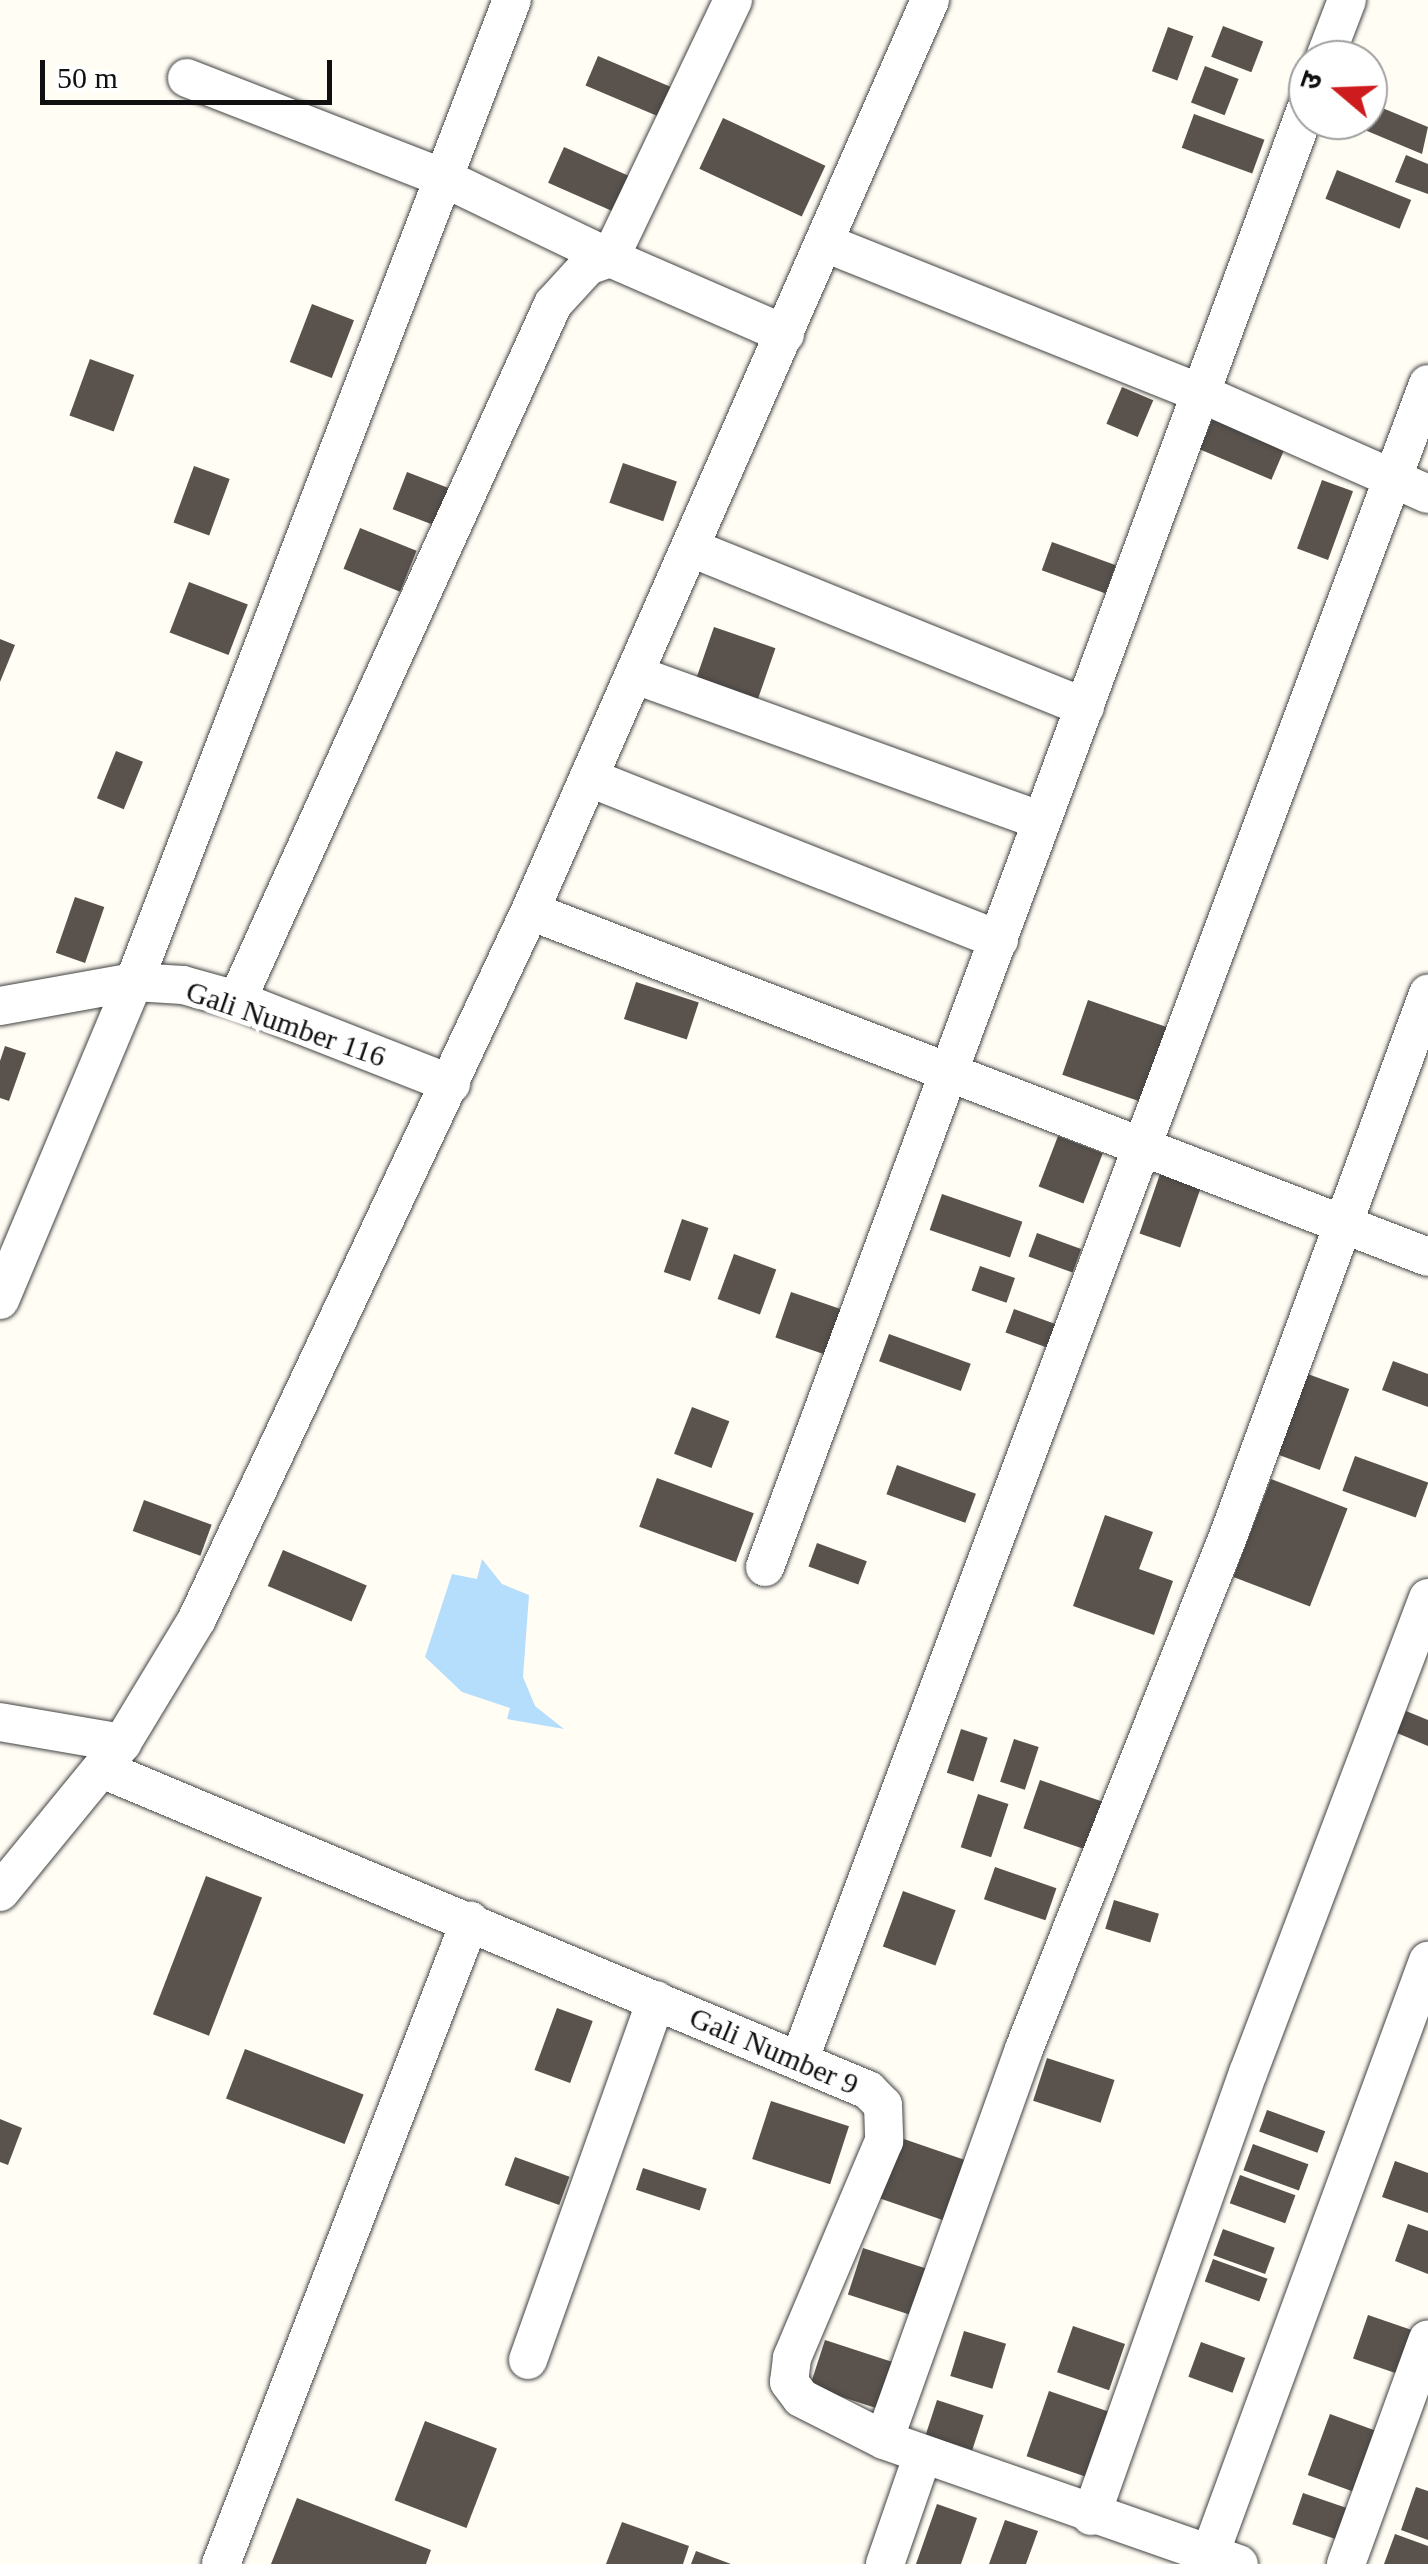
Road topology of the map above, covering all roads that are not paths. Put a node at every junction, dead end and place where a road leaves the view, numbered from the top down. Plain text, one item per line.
1 (512, 0) edge
2 (732, 0) edge
3 (930, 0) edge
4 (1347, 0) edge
5 (1332, 40) edge
6 (186, 78) dead end
7 (1295, 140) edge
8 (444, 178) junction
9 (824, 243) junction
10 (610, 258) junction
11 (785, 334) junction
12 (1428, 384) edge
13 (1200, 393) junction
14 (1394, 476) junction
15 (1428, 494) edge
16 (692, 548) junction
17 (636, 675) junction
18 (1084, 707) junction
19 (590, 778) junction
20 (1042, 822) junction
21 (530, 911) junction
22 (999, 940) junction
23 (134, 982) junction
24 (1428, 994) edge
25 (238, 1000) junction
26 (0, 1006) edge
27 (950, 1073) junction
28 (451, 1084) junction
29 (1143, 1147) junction
30 (1342, 1224) junction
31 (1428, 1257) edge
32 (0, 1300) edge
33 (765, 1567) dead end
34 (1428, 1598) edge
35 (0, 1722) edge
36 (112, 1756) junction
37 (0, 1892) edge
38 (470, 1921) junction
39 (1428, 1961) edge
40 (656, 2000) junction
41 (799, 2061) junction
42 (1428, 2339) edge
43 (528, 2360) dead end
44 (884, 2440) junction
45 (923, 2454) junction
46 (1091, 2516) junction
47 (1225, 2559) edge
48 (221, 2564) edge
49 (885, 2564) edge
50 (1346, 2564) edge

1 - 8 street
2 - 10 street
3 - 9 street
4 - 5 street
6 - 8 street
7 - 13 street
8 - 10 street
8 - 23 street
9 - 11 street
9 - 13 street
10 - 11 street
10 - 25 street
11 - 16 street
12 - 14 street
13 - 14 street
13 - 18 street
14 - 15 street
14 - 29 street
16 - 17 street
16 - 18 street
17 - 19 street
17 - 20 street
18 - 20 street
19 - 21 street
19 - 22 street
20 - 22 street
21 - 27 street
21 - 28 street
22 - 27 street
23 - 25 street, Gali Number 116
23 - 26 street, Gali Number 116
23 - 32 street
24 - 30 street
25 - 28 street, Gali Number 116
27 - 29 street
27 - 33 street
28 - 36 street
29 - 30 street
29 - 41 street
30 - 31 street
30 - 44 street
34 - 46 street
35 - 36 street, Gali Number 9
36 - 37 street
36 - 38 street, Gali Number 9
38 - 40 street, Gali Number 9
38 - 48 street
39 - 47 street
40 - 41 street, Gali Number 9
40 - 43 street
41 - 44 street, Gali Number 9
42 - 50 street
44 - 45 street, Gali Number 9
45 - 46 street, Gali Number 9
45 - 49 street
46 - 47 street, Gali Number 9

